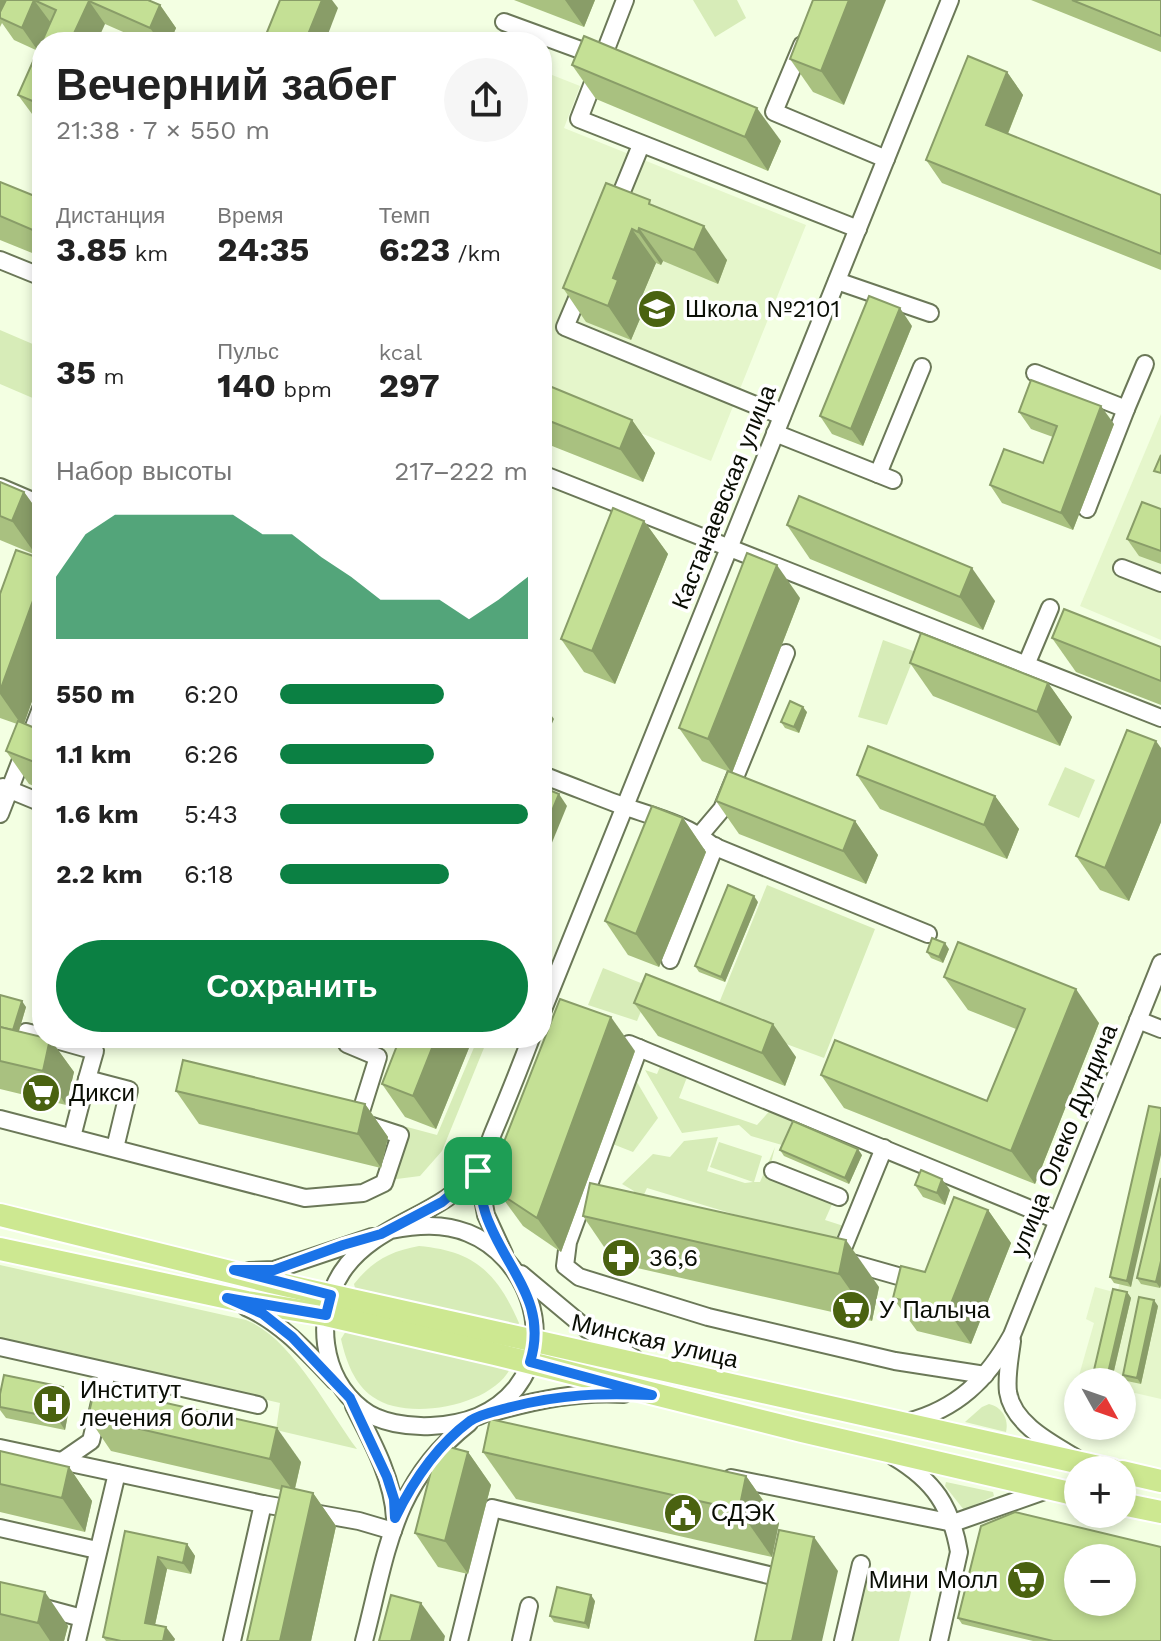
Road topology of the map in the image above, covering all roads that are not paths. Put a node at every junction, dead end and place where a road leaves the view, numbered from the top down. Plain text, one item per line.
1 (625, 0) edge
2 (950, 0) edge
3 (504, 22) dead end
4 (808, 29) edge
5 (531, 32) edge
6 (552, 40) edge
7 (602, 58) junction
8 (641, 145) junction
9 (886, 159) junction
10 (607, 228) edge
11 (858, 229) junction
12 (0, 260) edge
13 (589, 270) edge
14 (32, 273) edge
15 (837, 281) junction
16 (930, 313) dead end
17 (1145, 364) dead end
18 (922, 367) dead end
19 (1035, 373) dead end
20 (1126, 409) junction
21 (782, 416) junction
22 (775, 433) junction
23 (552, 478) edge
24 (0, 487) edge
25 (32, 501) edge
26 (1087, 509) dead end
27 (729, 549) junction
28 (1122, 568) dead end
29 (1161, 583) edge
30 (1050, 608) dead end
31 (786, 653) dead end
32 (1026, 665) junction
33 (1161, 718) edge
34 (32, 728) edge
35 (552, 779) edge
36 (5, 788) edge
37 (32, 799) edge
38 (625, 807) junction
39 (0, 814) edge
40 (700, 835) junction
41 (715, 846) junction
42 (928, 934) dead end
43 (670, 960) dead end
44 (1161, 963) edge
45 (552, 987) edge
46 (552, 1012) edge
47 (564, 1016) edge
48 (1138, 1020) junction
49 (1161, 1029) edge
50 (611, 1036) edge
51 (84, 1048) edge
52 (357, 1048) edge
53 (527, 1048) edge
54 (639, 1048) junction
55 (87, 1079) junction
56 (0, 1119) edge
57 (72, 1137) junction
58 (115, 1148) junction
59 (884, 1148) junction
60 (478, 1171) junction
61 (773, 1171) dead end
62 (588, 1192) junction
63 (607, 1197) edge
64 (839, 1197) dead end
65 (0, 1215) edge
66 (1057, 1220) junction
67 (386, 1232) junction
68 (844, 1246) edge
69 (0, 1249) edge
70 (829, 1257) edge
71 (510, 1263) junction
72 (234, 1270) junction
73 (934, 1270) edge
74 (227, 1298) junction
75 (328, 1305) junction
76 (1012, 1335) junction
77 (0, 1347) edge
78 (533, 1352) junction
79 (654, 1368) junction
80 (107, 1372) junction
81 (985, 1375) junction
82 (347, 1395) junction
83 (652, 1395) junction
84 (258, 1405) dead end
85 (479, 1417) junction
86 (904, 1423) junction
87 (0, 1448) edge
88 (879, 1448) junction
89 (1074, 1456) edge
90 (1064, 1459) edge
91 (62, 1461) junction
92 (117, 1473) junction
93 (717, 1475) edge
94 (1136, 1475) edge
95 (1161, 1481) edge
96 (1051, 1489) junction
97 (1064, 1492) edge
98 (263, 1504) junction
99 (1136, 1507) edge
100 (1161, 1512) edge
101 (953, 1523) junction
102 (394, 1524) junction
103 (0, 1528) edge
104 (97, 1550) junction
105 (861, 1564) dead end
106 (0, 1596) edge
107 (775, 1603) edge
108 (529, 1606) dead end
109 (82, 1618) junction
110 (77, 1641) edge
111 (232, 1641) edge
112 (364, 1641) edge
113 (459, 1641) edge
114 (521, 1641) edge
115 (843, 1641) edge
116 (939, 1641) edge

1 - 7 street
2 - 9 street, Кастанаевская улица
3 - 5 street
4 - 9 street
6 - 7 street
7 - 8 street
8 - 10 street
8 - 11 street
9 - 11 street, Кастанаевская улица
11 - 15 street, Кастанаевская улица
12 - 14 street
13 - 21 street
15 - 16 street
15 - 21 street, Кастанаевская улица
17 - 20 street
18 - 22 street
19 - 20 street
20 - 26 street
21 - 22 street, Кастанаевская улица
22 - 27 street, Кастанаевская улица
23 - 27 street
24 - 25 street
27 - 32 street
27 - 38 street, Кастанаевская улица
28 - 29 street
30 - 32 street
31 - 40 street
32 - 33 street
34 - 36 street
35 - 38 street
36 - 37 street
36 - 39 street
38 - 40 street
38 - 45 street, Кастанаевская улица
40 - 41 street
41 - 42 street
41 - 43 street
44 - 48 street, улица Олеко Дундича
46 - 47 street
48 - 49 street
48 - 66 street, улица Олеко Дундича
50 - 54 street
51 - 55 street
52 - 58 street
53 - 60 street
54 - 59 street
54 - 62 street
55 - 57 street
55 - 58 street
56 - 57 street
57 - 58 street
59 - 66 street
59 - 68 street
60 - 67 street
60 - 71 street
61 - 64 street
62 - 63 street
62 - 81 street
65 - 72 main road, Минская улица
66 - 76 street, улица Олеко Дундича
67 - 71 street
67 - 72 street
67 - 75 street
69 - 74 main road, Минская улица
70 - 73 street
71 - 78 street
71 - 79 street
72 - 75 main road, Минская улица
74 - 75 main road, Минская улица
74 - 82 street
75 - 78 main road, Минская улица
75 - 82 street
76 - 81 street, улица Олеко Дундича
76 - 89 street, улица Олеко Дундича
77 - 80 street
78 - 79 main road, Минская улица
78 - 83 main road, Минская улица
78 - 85 street
79 - 86 main road, Минская улица
80 - 84 street
80 - 91 street
81 - 86 street, улица Олеко Дундича
82 - 85 street
82 - 102 street
83 - 85 street
83 - 88 main road, Минская улица
85 - 102 street
86 - 90 main road, Минская улица
87 - 91 street
88 - 96 main road, Минская улица
88 - 101 street
91 - 92 street
92 - 98 street
92 - 104 street
93 - 101 street
94 - 95 main road
96 - 97 main road, Минская улица
96 - 101 street
98 - 102 street
98 - 111 street
99 - 100 main road
101 - 116 street
102 - 112 street
103 - 104 street
104 - 109 street
105 - 115 street
106 - 109 street
107 - 113 street
108 - 114 street
109 - 110 street

